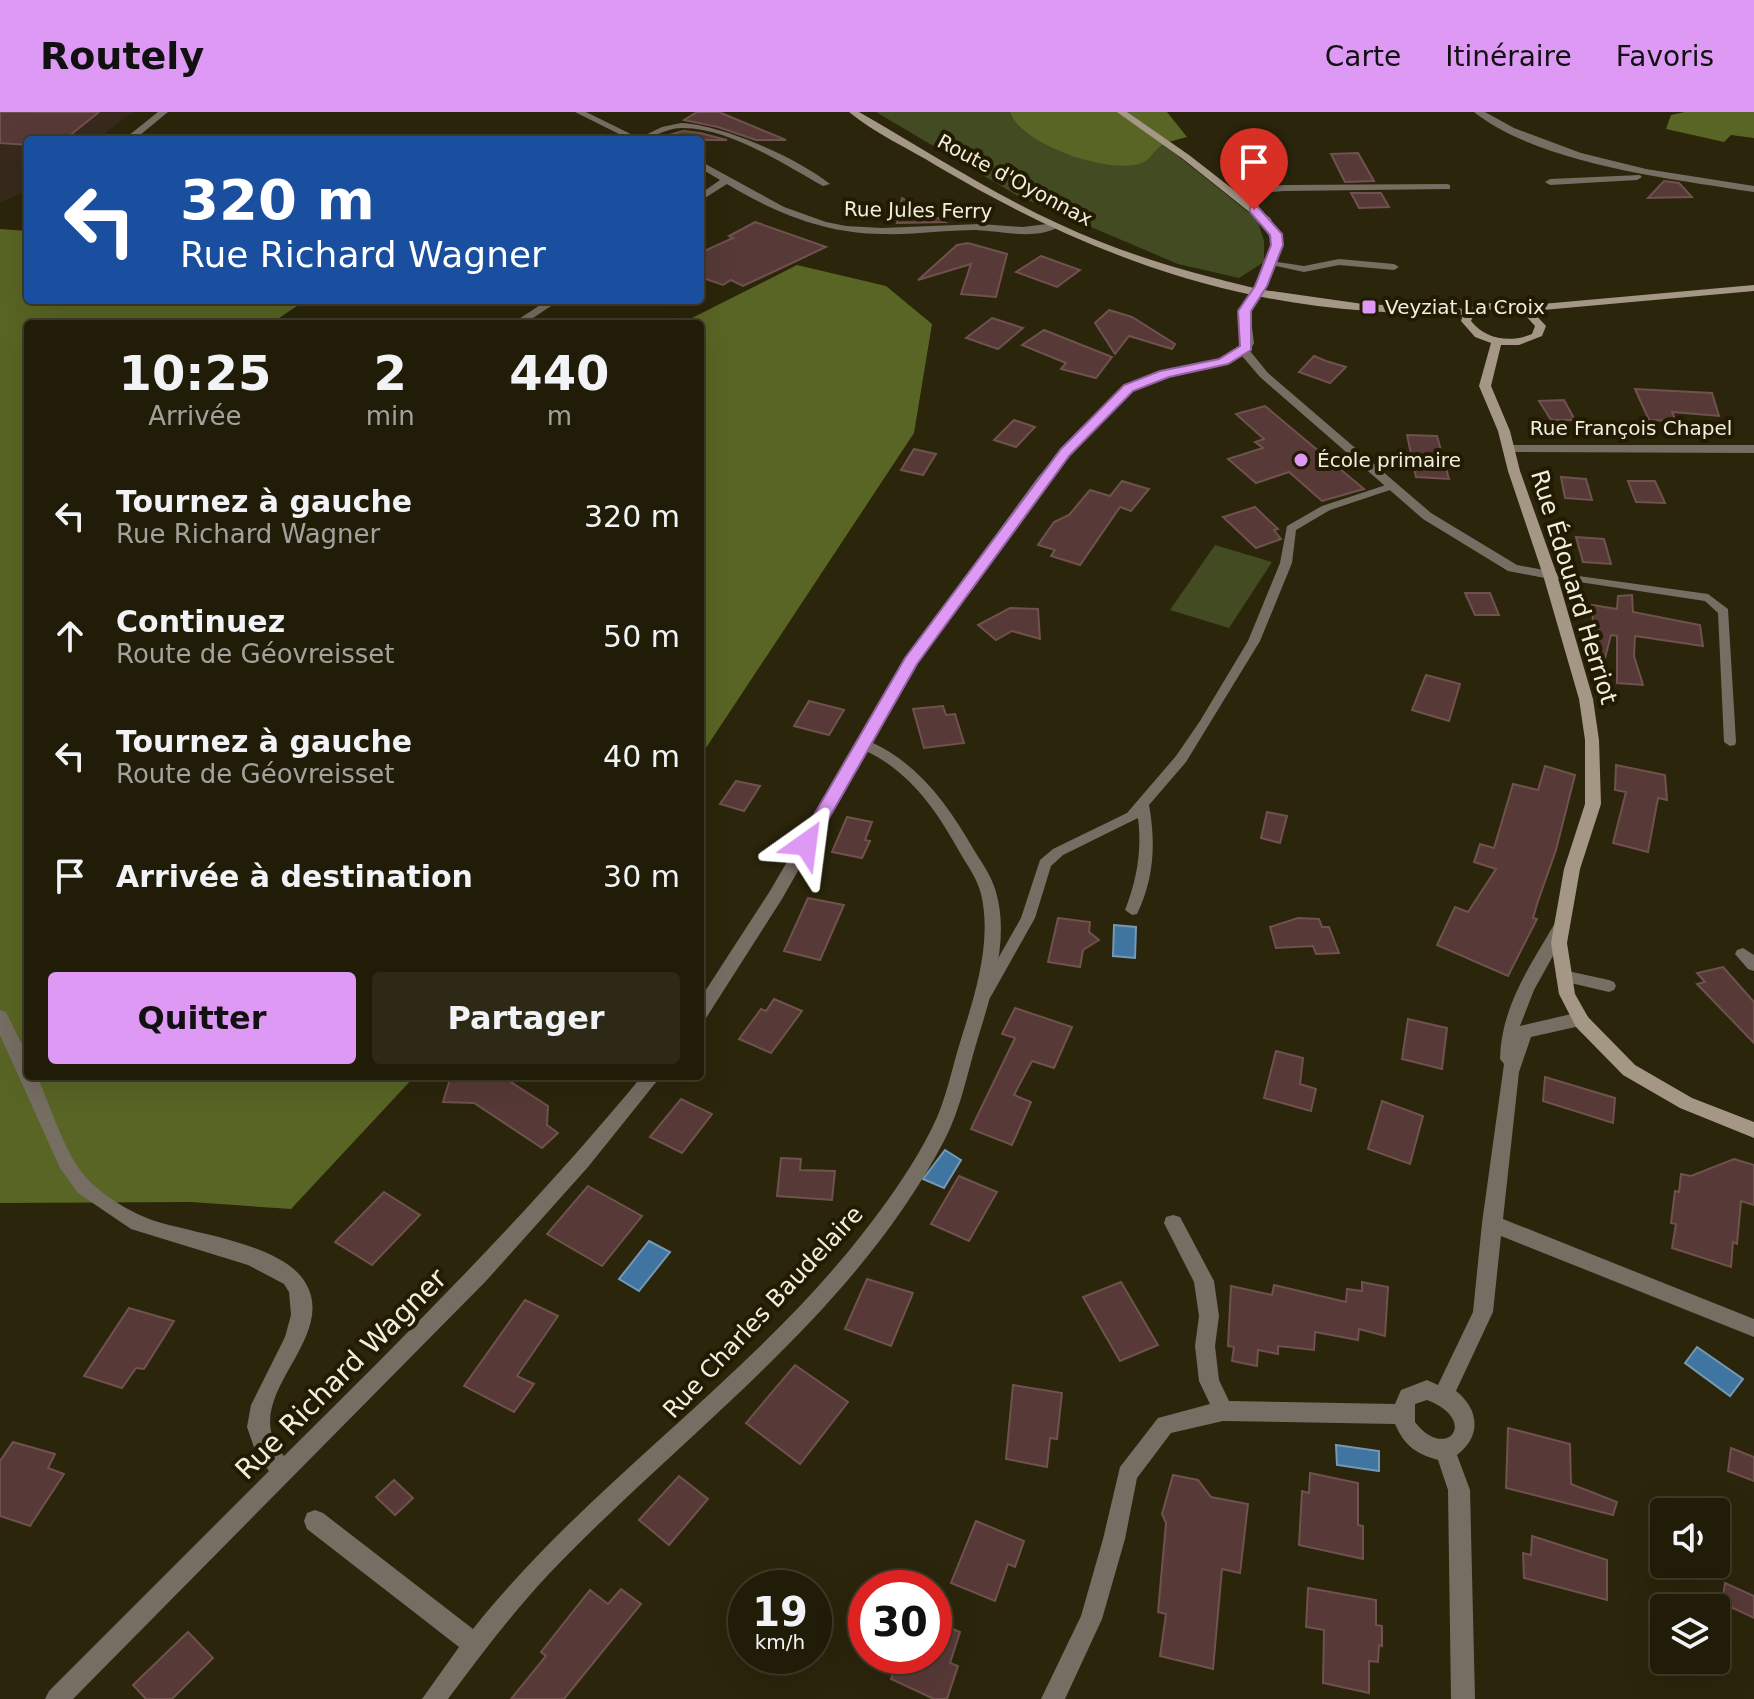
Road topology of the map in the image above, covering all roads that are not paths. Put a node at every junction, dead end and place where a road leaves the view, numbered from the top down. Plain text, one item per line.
1 (164, 112) edge
2 (579, 112) edge
3 (853, 112) edge
4 (1121, 112) edge
5 (1478, 112) edge
6 (133, 136) edge
7 (630, 136) edge
8 (648, 136) edge
9 (704, 167) edge
10 (1655, 173) junction
11 (725, 181) junction
12 (1550, 182) dead end
13 (826, 184) dead end
14 (1447, 187) dead end
15 (1754, 189) edge
16 (1233, 193) junction
17 (704, 195) edge
18 (1055, 226) junction
19 (1271, 264) junction
20 (1394, 267) dead end
21 (1754, 288) edge
22 (1257, 293) junction
23 (1600, 300) junction
24 (548, 304) edge
25 (1507, 307) junction
26 (1379, 308) junction
27 (1469, 312) junction
28 (522, 320) edge
29 (1541, 326) junction
30 (1473, 331) junction
31 (1497, 341) junction
32 (1244, 351) junction
33 (1509, 449) junction
34 (1754, 449) edge
35 (1392, 486) junction
36 (1550, 575) junction
37 (1730, 742) dead end
38 (863, 744) junction
39 (1143, 805) junction
40 (1132, 910) dead end
41 (1561, 927) junction
42 (1563, 976) junction
43 (1609, 986) dead end
44 (983, 998) junction
45 (704, 1007) edge
46 (0, 1017) edge
47 (1580, 1019) junction
48 (24, 1068) edge
49 (1510, 1072) junction
50 (30, 1080) edge
51 (649, 1080) edge
52 (1754, 1130) edge
53 (1173, 1223) dead end
54 (1491, 1223) junction
55 (1754, 1328) edge
56 (1444, 1394) junction
57 (1223, 1411) junction
58 (1403, 1414) junction
59 (1445, 1449) junction
60 (284, 1472) junction
61 (315, 1521) dead end
62 (474, 1644) junction
63 (57, 1699) edge
64 (434, 1699) edge
65 (1053, 1699) edge
66 (1463, 1699) edge

1 - 6 street
2 - 7 street
3 - 18 main road, Route d'Oyonnax
4 - 16 main road
5 - 10 street
8 - 13 lane
9 - 11 street, Rue Jules Ferry
10 - 12 street
10 - 15 street
11 - 17 street
11 - 18 street, Rue Jules Ferry
14 - 16 street
16 - 19 main road
18 - 22 main road, Route d'Oyonnax
19 - 20 lane
19 - 22 main road
21 - 23 main road
22 - 26 main road, Route d'Oyonnax
22 - 32 street
23 - 25 main road
23 - 29 main road
24 - 28 street
25 - 27 main road
25 - 29 main road
26 - 27 main road
26 - 30 main road
27 - 30 main road
29 - 31 main road
30 - 31 main road
31 - 33 main road, Rue Édouard Herriot
32 - 35 street
32 - 38 street
33 - 34 street, Rue François Chapel
33 - 36 main road, Rue Édouard Herriot
35 - 36 street
35 - 39 lane
36 - 37 lane
36 - 41 main road, Rue Édouard Herriot
38 - 44 street, Rue Charles Baudelaire
38 - 45 street
39 - 40 lane
39 - 44 lane
41 - 42 main road, Rue Édouard Herriot
41 - 49 street
42 - 43 lane
42 - 47 main road, Rue Édouard Herriot
44 - 62 street, Rue Charles Baudelaire
46 - 48 street
47 - 49 street
47 - 52 main road, Rue Édouard Herriot
49 - 54 street
50 - 60 street
51 - 60 street, Rue Richard Wagner
53 - 57 street
54 - 55 street
54 - 56 street
56 - 58 street
56 - 59 street
57 - 58 street
57 - 65 street
58 - 59 street
59 - 66 street
60 - 63 street, Rue Richard Wagner
61 - 62 street
62 - 64 street, Rue Charles Baudelaire

